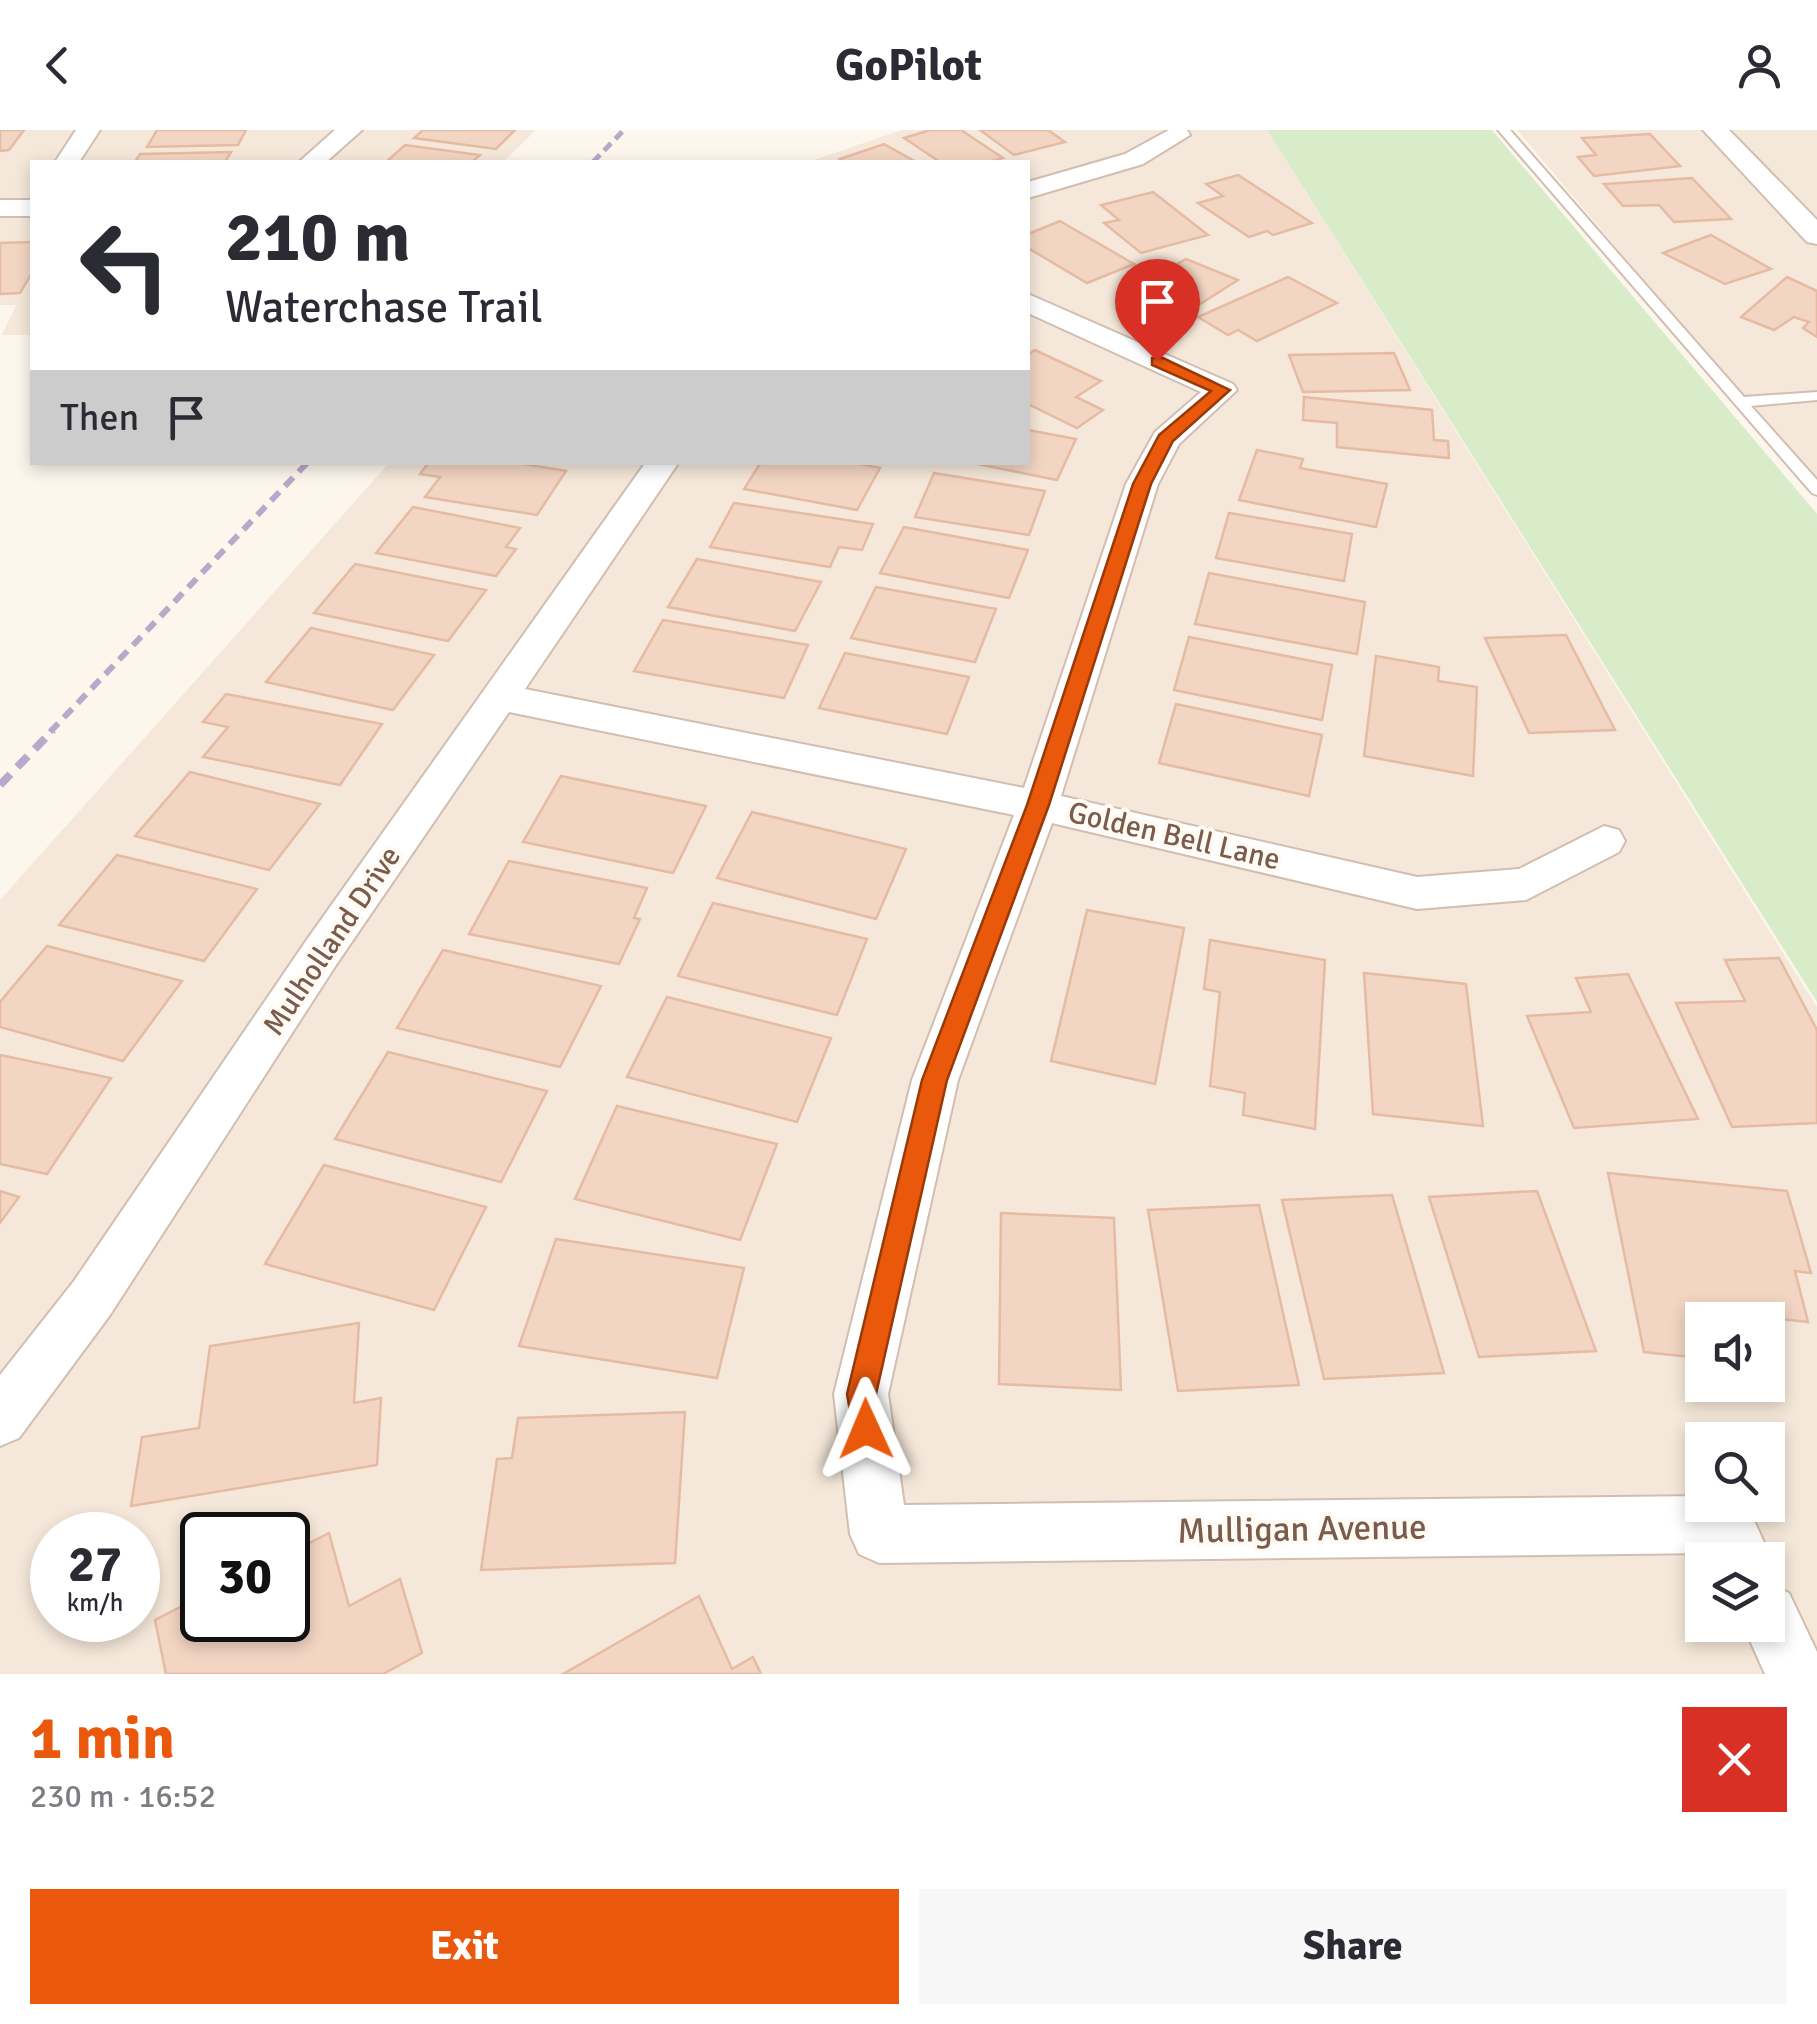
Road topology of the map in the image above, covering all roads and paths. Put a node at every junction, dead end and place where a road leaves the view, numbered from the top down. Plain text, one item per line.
1 (88, 130) edge
2 (350, 130) edge
3 (1504, 130) edge
4 (1715, 130) edge
5 (1178, 135) dead end
6 (68, 160) edge
7 (314, 160) edge
8 (1030, 189) edge
9 (0, 208) edge
10 (30, 208) edge
11 (1817, 236) edge
12 (1030, 305) edge
13 (1817, 396) edge
14 (1742, 402) junction
15 (661, 465) edge
16 (1817, 490) edge
17 (500, 697) junction
18 (1038, 805) junction
19 (1604, 841) dead end
20 (0, 1419) edge
21 (1734, 1542) edge
22 (1781, 1642) edge
23 (1796, 1674) edge

1 - 6 street
2 - 7 street
3 - 14 lane
4 - 11 street
5 - 8 street
9 - 10 street
12 - 18 street
13 - 14 lane
14 - 16 lane
15 - 17 street, Mulholland Drive
17 - 18 street, Golden Bell Lane
17 - 20 street, Mulholland Drive
18 - 19 street, Golden Bell Lane
18 - 21 street, Mulligan Avenue
22 - 23 street

